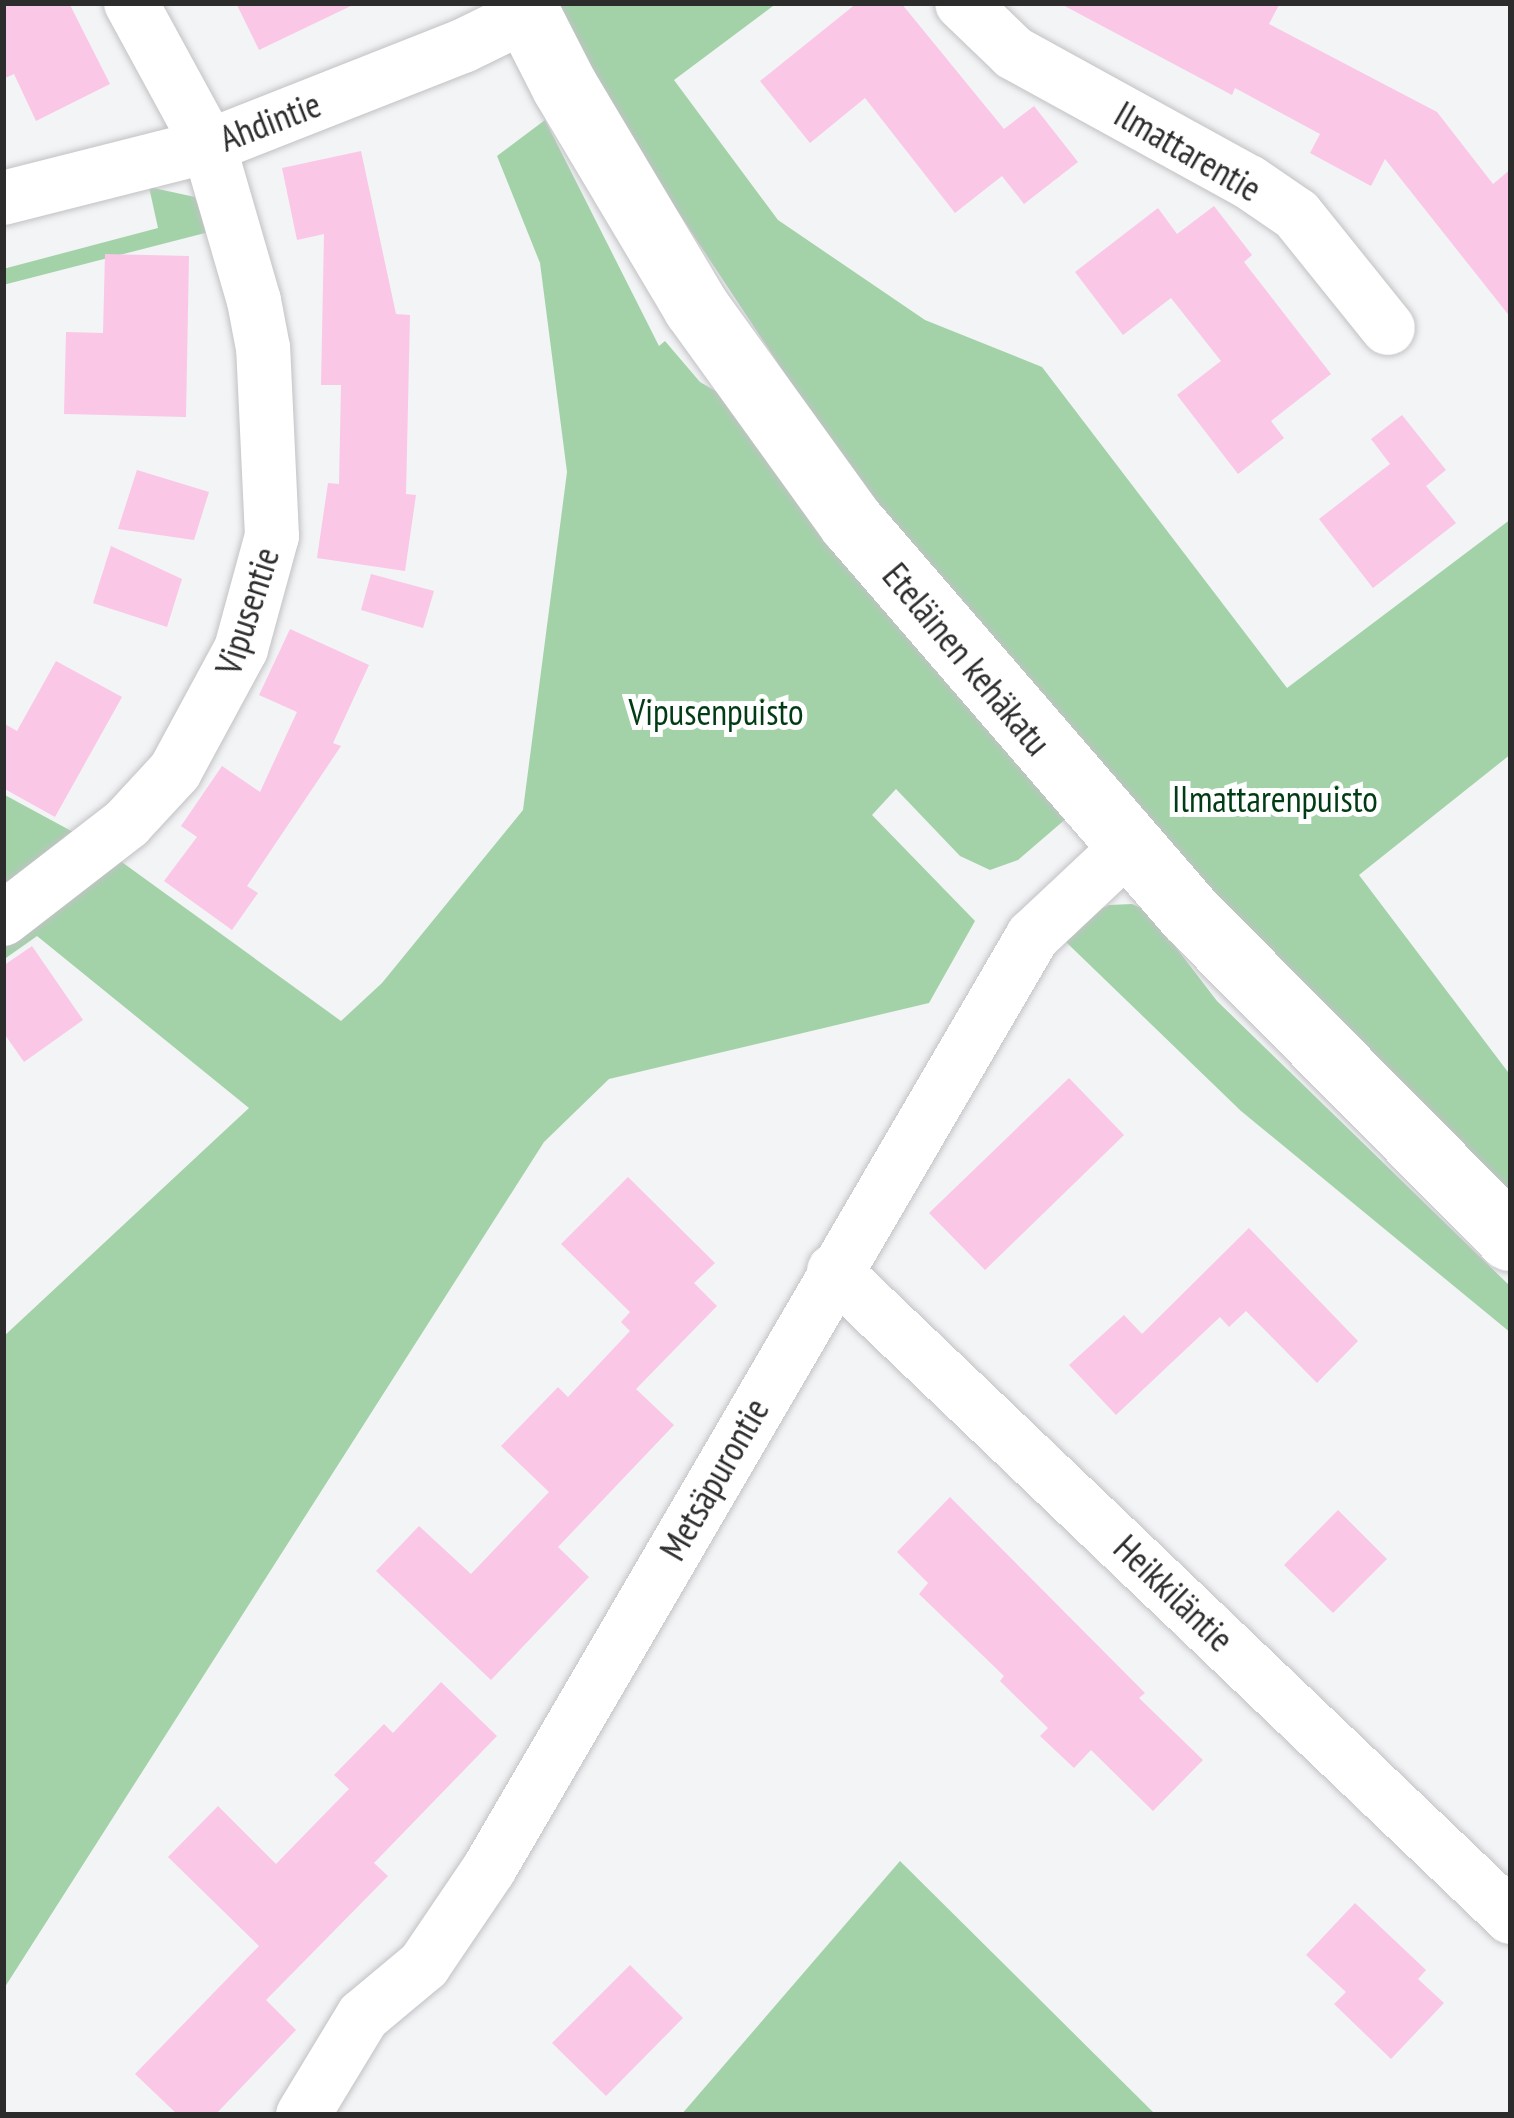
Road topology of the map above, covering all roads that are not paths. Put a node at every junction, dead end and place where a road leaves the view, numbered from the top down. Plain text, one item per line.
1 (131, 3) edge
2 (962, 3) edge
3 (525, 9) edge
4 (209, 146) junction
5 (3, 198) edge
6 (1388, 328) dead end
7 (1129, 846) junction
8 (3, 919) edge
9 (1511, 1238) edge
10 (834, 1271) junction
11 (1511, 1917) edge
12 (303, 2115) edge

1 - 4 street, Vipusentie
2 - 6 street, Ilmattarentie
3 - 4 street, Ahdintie
3 - 7 street, Eteläinen kehäkatu
4 - 5 street, Ahdintie
4 - 8 street, Vipusentie
7 - 9 street, Eteläinen kehäkatu
7 - 10 street, Metsäpurontie
10 - 11 street, Heikkiläntie
10 - 12 street, Metsäpurontie

